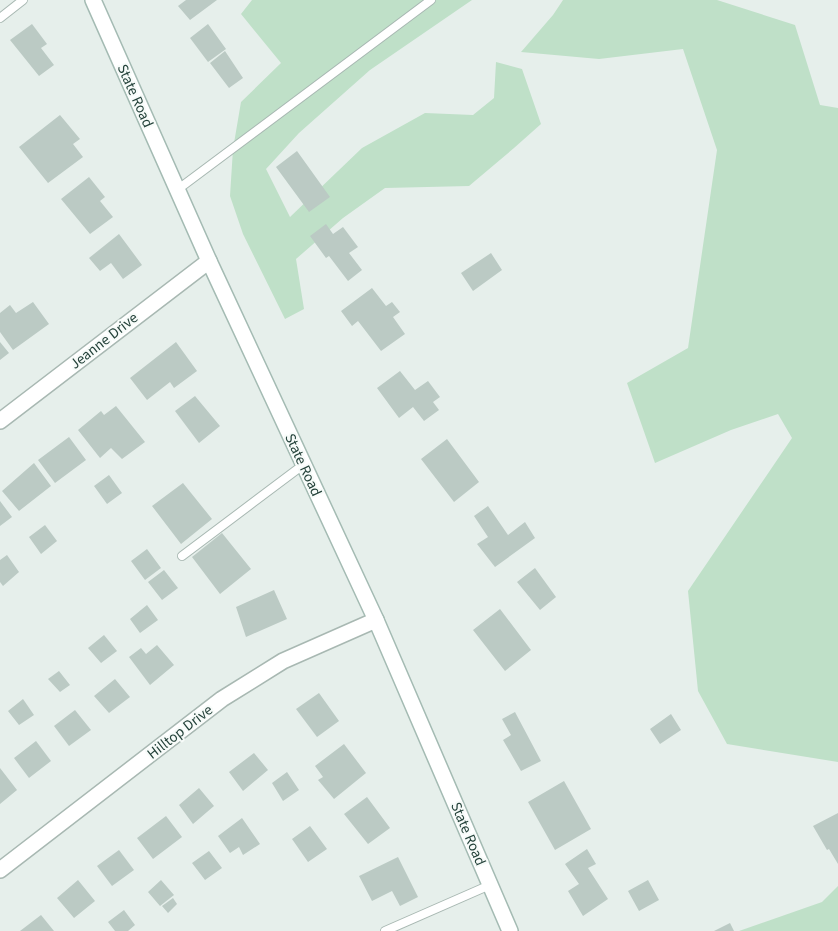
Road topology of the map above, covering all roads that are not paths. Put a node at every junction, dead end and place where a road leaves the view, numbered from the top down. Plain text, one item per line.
1 (23, 0) edge
2 (92, 0) edge
3 (431, 0) edge
4 (0, 18) edge
5 (177, 190) junction
6 (208, 261) junction
7 (0, 421) edge
8 (303, 465) junction
9 (182, 556) dead end
10 (376, 620) junction
11 (0, 870) edge
12 (490, 885) junction
13 (385, 931) edge
14 (510, 931) edge

1 - 4 lane
2 - 5 main road, State Road
3 - 5 lane
5 - 6 main road, State Road
6 - 7 main road, Jeanne Drive
6 - 8 main road, State Road
8 - 9 lane
8 - 10 main road, State Road
10 - 11 main road, Hilltop Drive
10 - 12 main road, State Road
12 - 13 lane
12 - 14 main road, State Road

